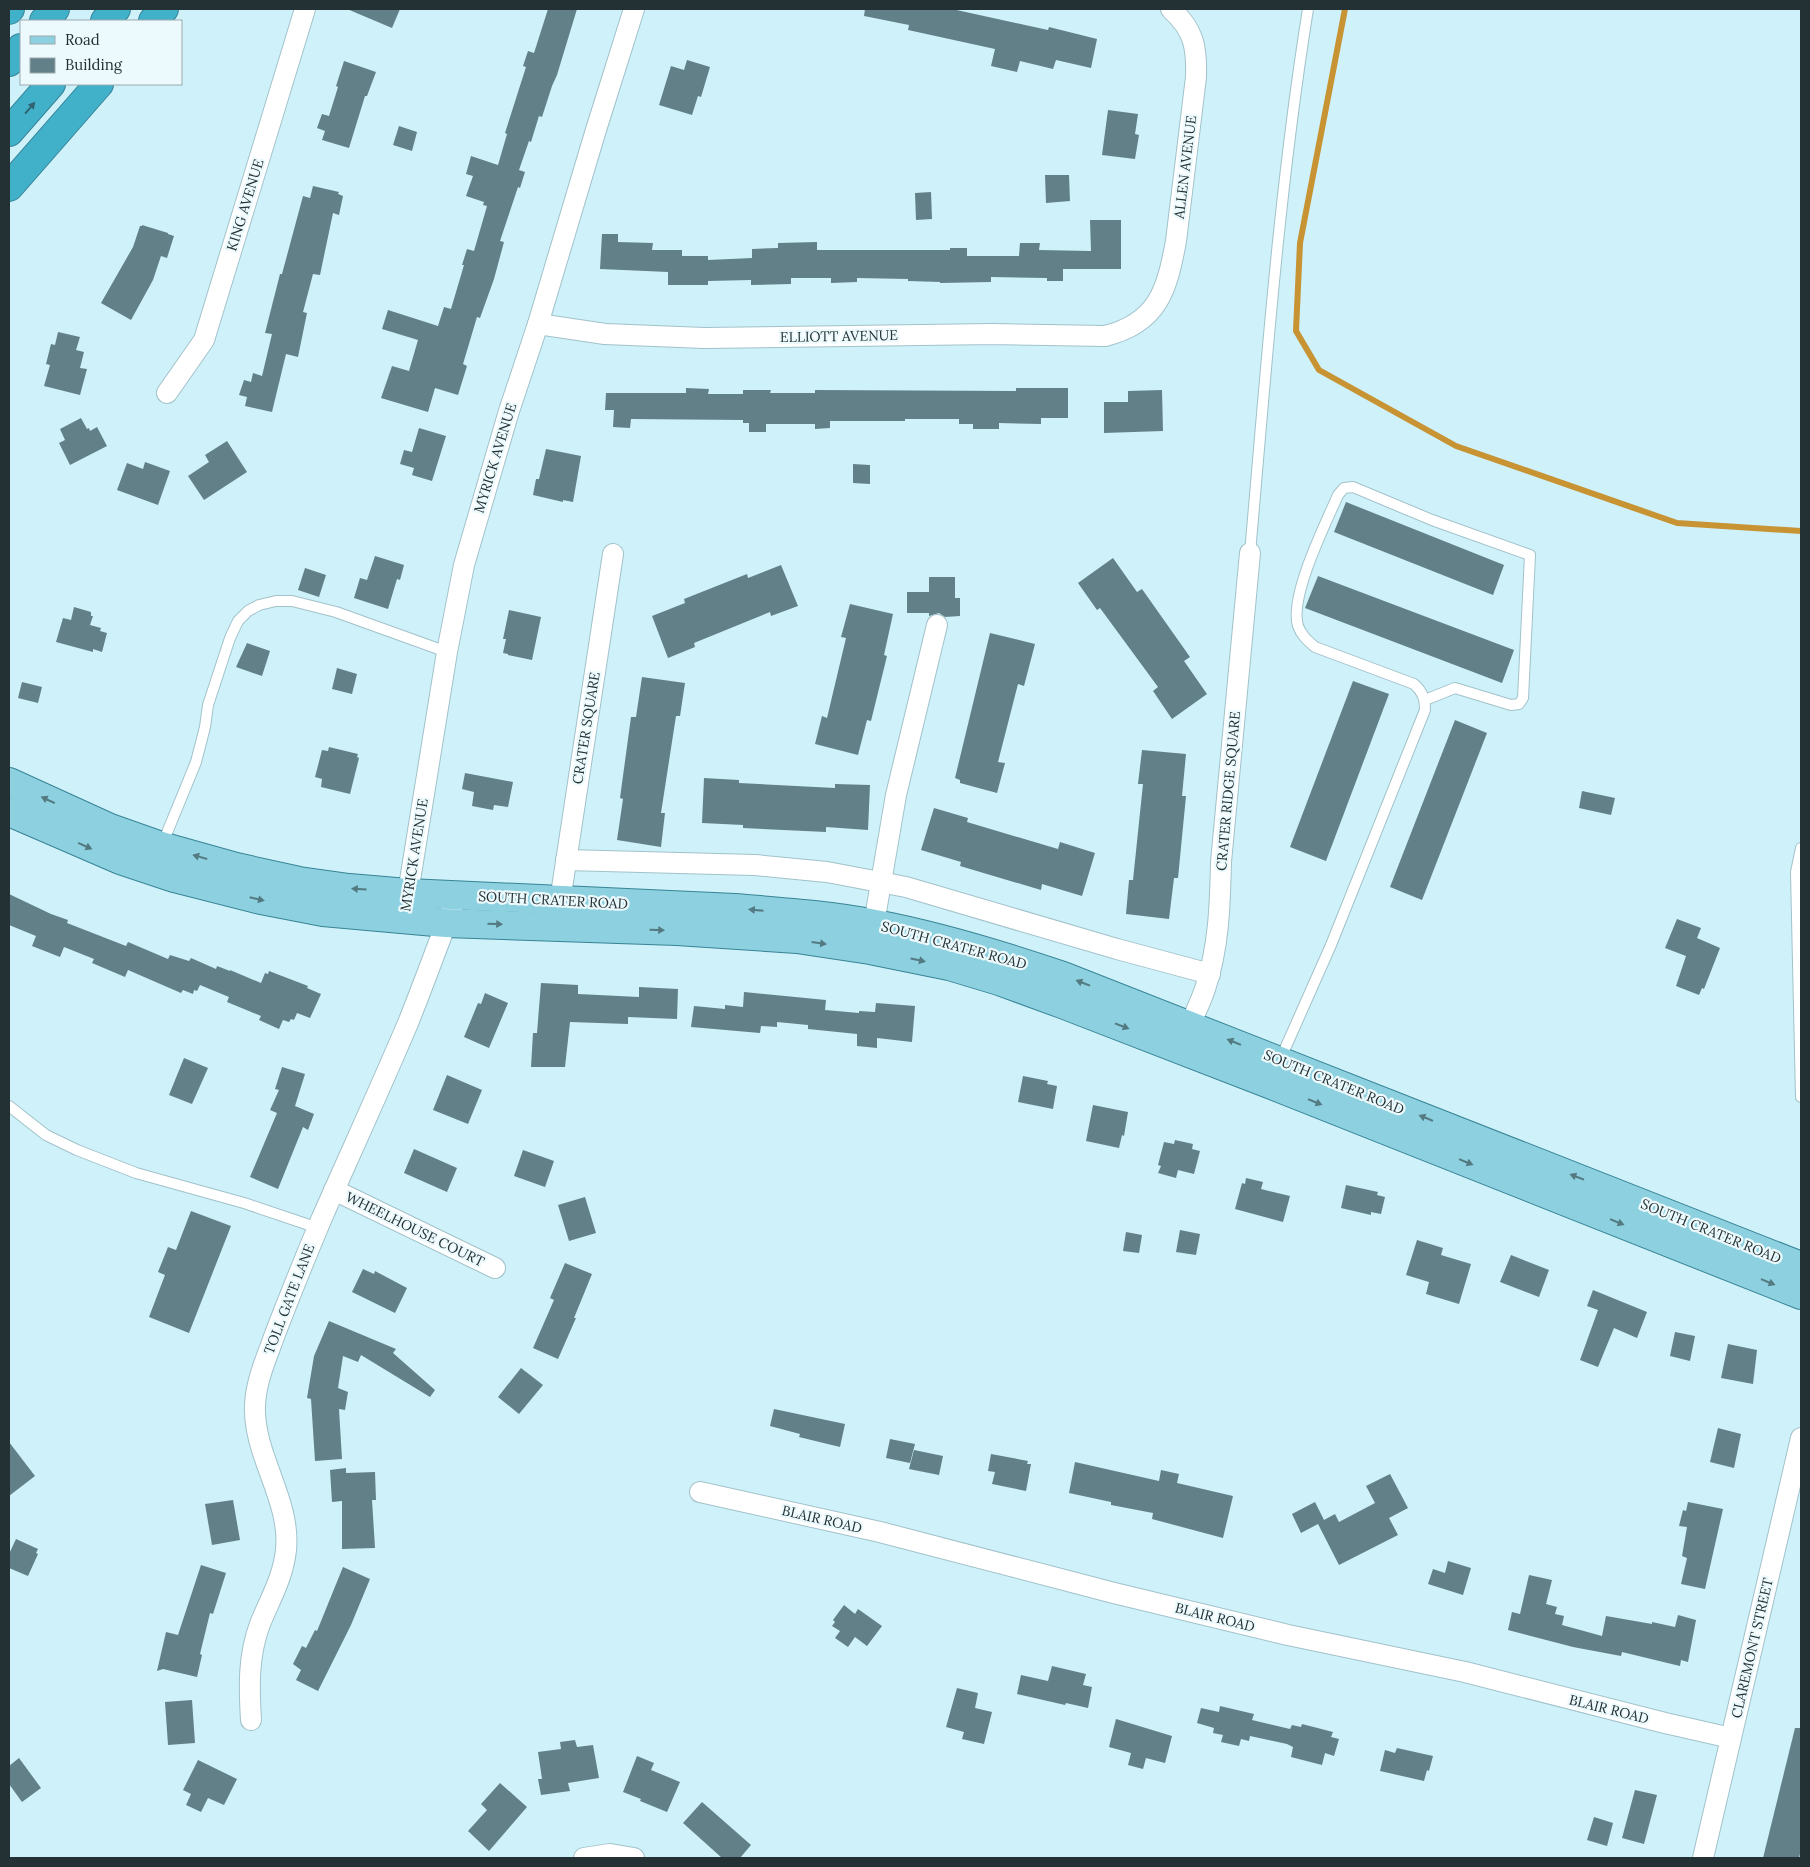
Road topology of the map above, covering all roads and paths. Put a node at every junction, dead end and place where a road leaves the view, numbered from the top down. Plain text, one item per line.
1 (55, 9) edge
2 (116, 9) edge
3 (164, 9) edge
4 (305, 9) edge
5 (634, 9) edge
6 (1171, 9) edge
7 (1308, 9) edge
8 (45, 20) edge
9 (107, 20) edge
10 (155, 20) edge
11 (20, 49) edge
12 (9, 62) edge
13 (50, 85) edge
14 (98, 85) edge
15 (71, 117) junction
16 (9, 132) edge
17 (9, 188) edge
18 (9, 204) edge
19 (1139, 323) joint
20 (538, 324) junction
21 (168, 393) dead end
22 (1250, 553) joint
23 (613, 554) dead end
24 (937, 625) dead end
25 (447, 652) junction
26 (1425, 700) junction
27 (9, 782) edge
28 (9, 812) edge
29 (161, 846) junction
30 (1801, 848) edge
31 (566, 860) junction
32 (882, 882) junction
33 (408, 893) junction
34 (457, 896) junction
35 (560, 901) junction
36 (404, 920) junction
37 (446, 922) junction
38 (872, 937) junction
39 (1210, 974) junction
40 (1190, 1024) junction
41 (1275, 1072) junction
42 (1801, 1097) edge
43 (9, 1106) edge
44 (334, 1190) junction
45 (318, 1228) junction
46 (1801, 1266) edge
47 (495, 1268) dead end
48 (1801, 1295) edge
49 (1801, 1438) edge
50 (700, 1492) dead end
51 (250, 1720) dead end
52 (1731, 1738) junction
53 (584, 1858) edge
54 (634, 1858) edge
55 (1703, 1858) edge

1 - 8 highway
2 - 9 highway
3 - 10 highway
4 - 21 street, KING AVENUE
5 - 20 street, MYRICK AVENUE
6 - 19 street, ALLEN AVENUE
7 - 22 lane
11 - 12 highway
16 -> 13 highway
14 - 15 highway
15 - 17 highway
15 - 18 highway
19 - 20 street, ELLIOTT AVENUE
20 - 25 street, MYRICK AVENUE
22 - 39 street, CRATER RIDGE SQUARE
23 - 31 street, CRATER SQUARE
24 - 32 street
25 - 29 lane
25 - 33 street, MYRICK AVENUE
26 - 26 lane
26 - 41 lane
29 -> 27 main road, SOUTH CRATER ROAD
28 -> 36 main road, SOUTH CRATER ROAD
33 -> 29 main road, SOUTH CRATER ROAD
30 - 42 lane
31 - 32 street
31 - 35 street, CRATER SQUARE
32 - 38 street
32 - 39 street
33 - 34 main road, SOUTH CRATER ROAD
33 - 36 street, MYRICK AVENUE
34 - 35 main road, SOUTH CRATER ROAD
34 - 37 street, TOLL GATE LANE
38 -> 35 main road, SOUTH CRATER ROAD
36 - 37 main road, SOUTH CRATER ROAD
37 -> 38 main road, SOUTH CRATER ROAD
37 - 44 street, TOLL GATE LANE
40 -> 38 main road, SOUTH CRATER ROAD
38 -> 41 main road, SOUTH CRATER ROAD
39 - 40 street, CRATER RIDGE SQUARE
41 -> 40 main road, SOUTH CRATER ROAD
46 -> 41 main road, SOUTH CRATER ROAD
41 -> 48 main road, SOUTH CRATER ROAD
43 - 45 lane
44 - 45 street, TOLL GATE LANE
44 - 47 street, WHEELHOUSE COURT
45 - 51 street, TOLL GATE LANE
49 - 52 street, CLAREMONT STREET
50 - 52 street, BLAIR ROAD
52 - 55 street, CLAREMONT STREET
53 - 54 street

